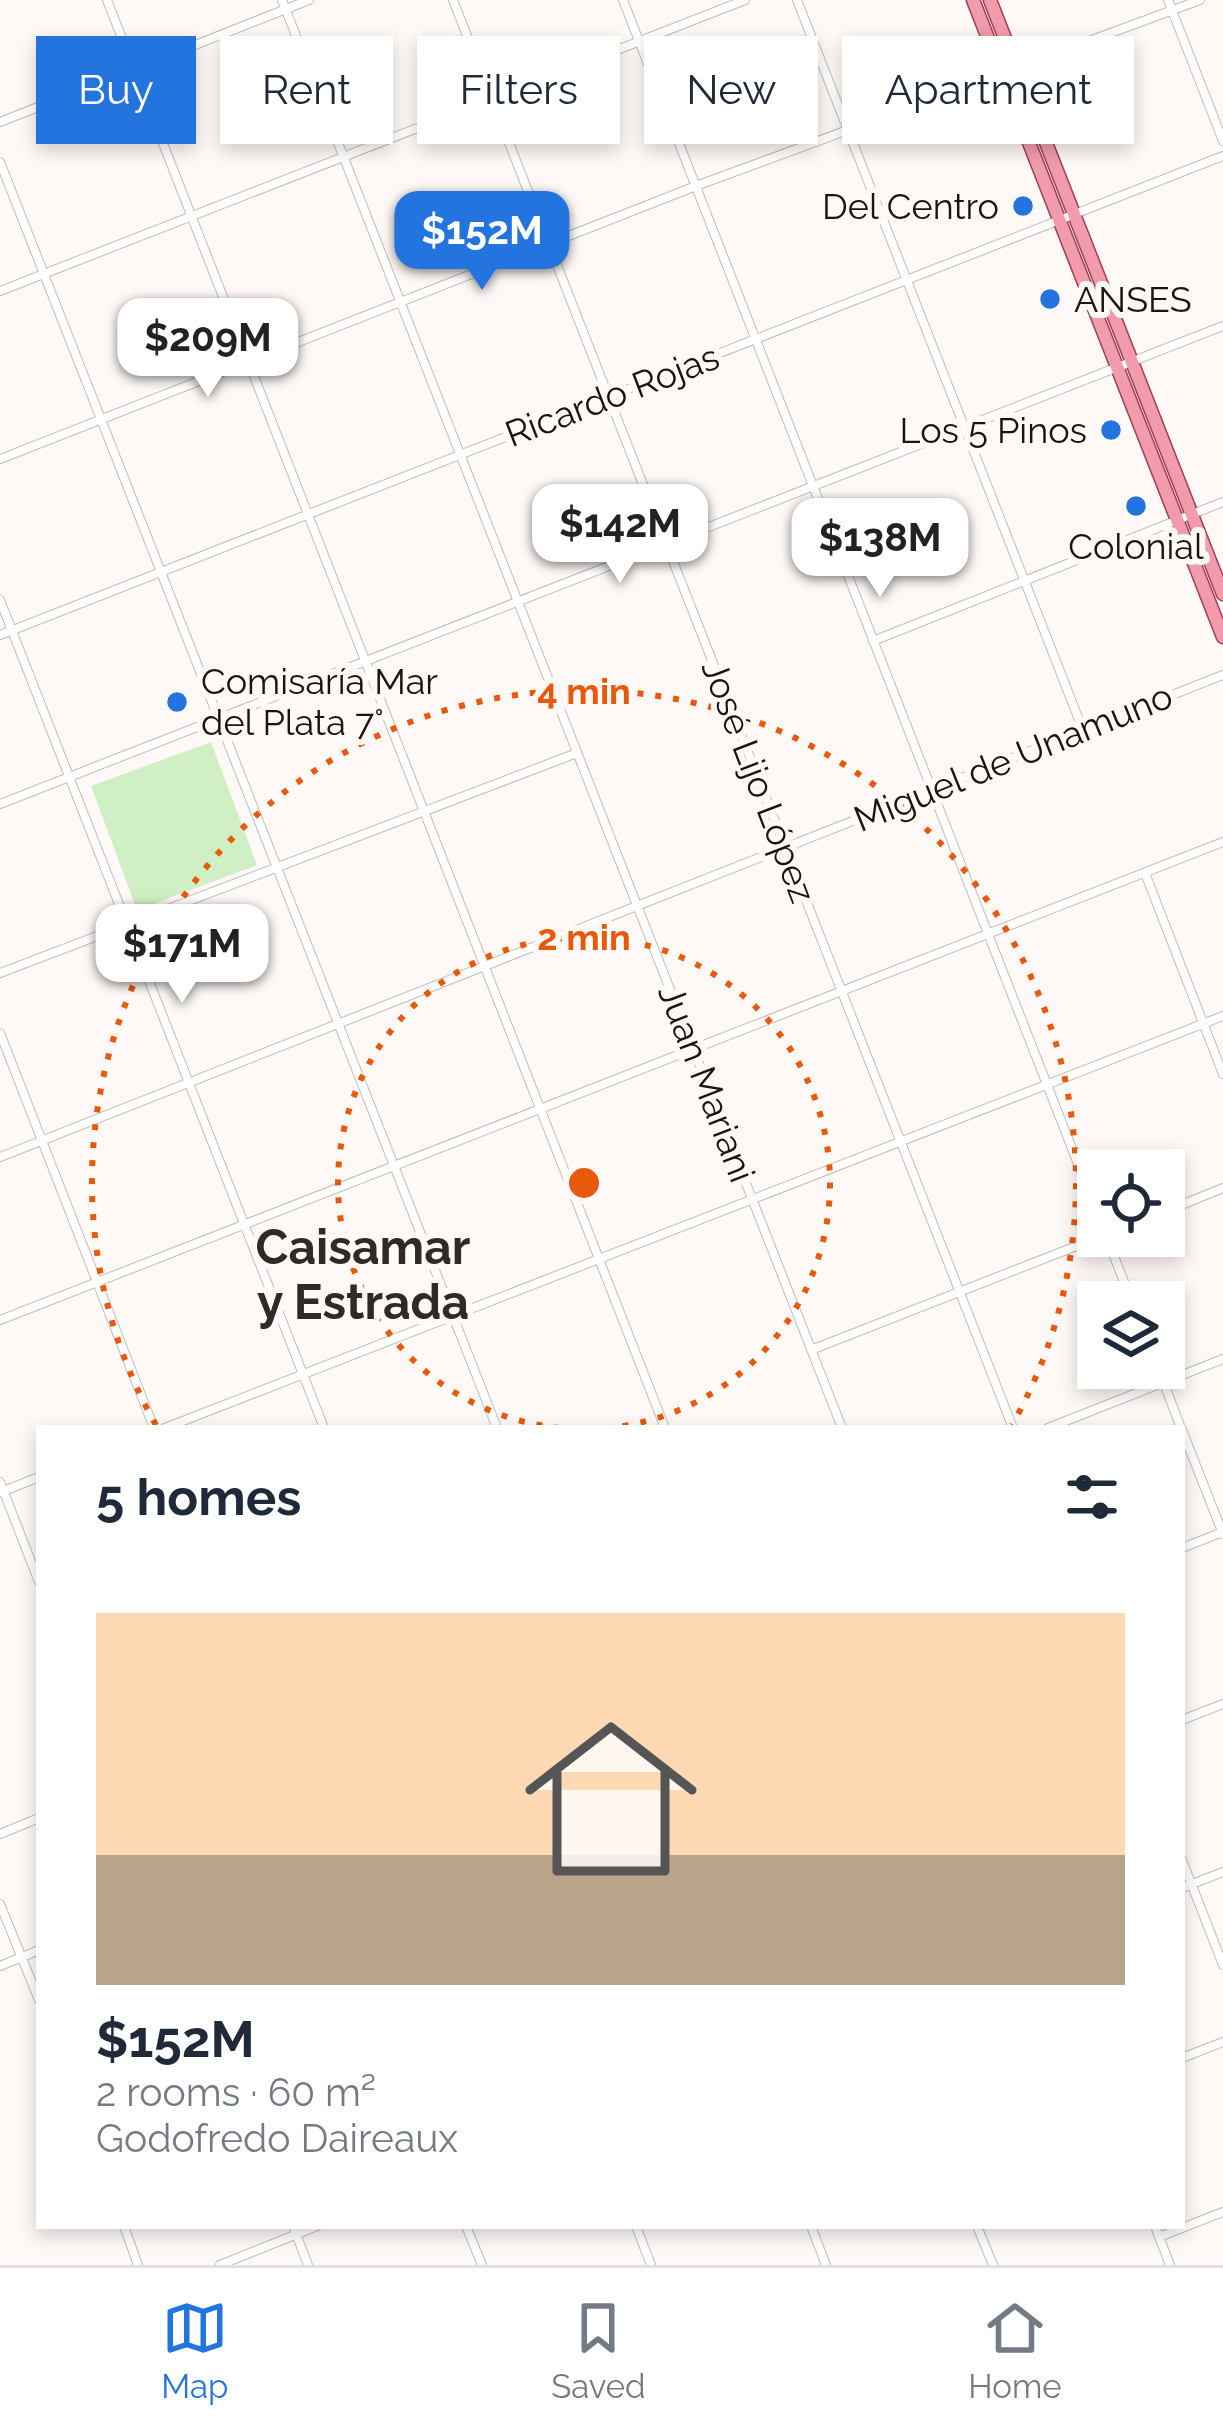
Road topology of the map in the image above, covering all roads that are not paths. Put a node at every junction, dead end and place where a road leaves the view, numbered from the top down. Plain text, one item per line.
1 (107, 0) edge
2 (309, 0) edge
3 (453, 0) edge
4 (623, 0) edge
5 (745, 0) edge
6 (797, 0) edge
7 (973, 0) edge
8 (990, 0) edge
9 (1168, 0) edge
10 (1200, 0) edge
11 (284, 5) edge
12 (1172, 11) junction
13 (121, 36) edge
14 (467, 36) edge
15 (987, 36) edge
16 (1004, 36) edge
17 (1105, 36) edge
18 (639, 41) junction
19 (196, 43) edge
20 (620, 48) edge
21 (36, 108) edge
22 (842, 116) edge
23 (0, 122) edge
24 (417, 128) edge
25 (842, 133) edge
26 (1223, 140) edge
27 (164, 144) edge
28 (510, 144) edge
29 (853, 144) edge
30 (1030, 144) edge
31 (1046, 144) edge
32 (1223, 155) edge
33 (344, 157) junction
34 (0, 162) edge
35 (696, 186) junction
36 (1074, 214) junction
37 (192, 216) junction
38 (1059, 219) junction
39 (549, 243) junction
40 (44, 274) junction
41 (907, 280) junction
42 (0, 292) edge
43 (400, 302) junction
44 (1223, 326) edge
45 (756, 339) junction
46 (248, 361) junction
47 (1132, 361) junction
48 (1117, 367) junction
49 (608, 396) junction
50 (101, 419) junction
51 (964, 426) junction
52 (460, 454) junction
53 (0, 459) edge
54 (813, 485) junction
55 (1223, 502) edge
56 (308, 514) junction
57 (1192, 514) junction
58 (1177, 520) junction
59 (666, 544) junction
60 (161, 572) junction
61 (1024, 581) junction
62 (1223, 594) edge
63 (0, 600) edge
64 (518, 603) junction
65 (12, 630) junction
66 (0, 635) edge
67 (1223, 637) edge
68 (872, 641) junction
69 (367, 664) junction
70 (1223, 675) edge
71 (220, 722) junction
72 (1083, 730) junction
73 (578, 753) junction
74 (70, 776) junction
75 (932, 790) junction
76 (0, 804) edge
77 (424, 810) junction
78 (1223, 842) edge
79 (785, 847) junction
80 (277, 866) junction
81 (1144, 873) junction
82 (637, 905) junction
83 (127, 924) junction
84 (988, 934) junction
85 (484, 965) junction
86 (0, 973) edge
87 (842, 991) junction
88 (1223, 1016) edge
89 (338, 1023) junction
90 (1204, 1024) junction
91 (0, 1033) edge
92 (693, 1049) junction
93 (1223, 1074) edge
94 (189, 1082) junction
95 (1047, 1085) junction
96 (541, 1109) junction
97 (42, 1141) junction
98 (901, 1142) junction
99 (0, 1157) edge
100 (1077, 1161) edge
101 (394, 1166) junction
102 (1223, 1189) edge
103 (752, 1200) junction
104 (1185, 1204) edge
105 (245, 1225) junction
106 (1077, 1246) edge
107 (599, 1259) junction
108 (97, 1282) junction
109 (959, 1292) junction
110 (453, 1316) junction
111 (0, 1320) edge
112 (812, 1350) junction
113 (1223, 1359) edge
114 (1185, 1374) edge
115 (303, 1375) junction
116 (1149, 1389) edge
117 (1166, 1389) edge
118 (153, 1425) edge
119 (173, 1425) edge
120 (323, 1425) edge
121 (496, 1425) edge
122 (664, 1425) edge
123 (841, 1425) edge
124 (1012, 1425) edge
125 (1056, 1425) edge
126 (1180, 1425) edge
127 (1185, 1437) edge
128 (36, 1479) edge
129 (1, 1489) edge
130 (1223, 1533) edge
131 (1185, 1547) edge
132 (36, 1575) edge
133 (1223, 1703) edge
134 (1185, 1719) edge
135 (36, 1819) edge
136 (0, 1834) edge
137 (1223, 1872) edge
138 (1187, 1886) edge
139 (0, 1904) edge
140 (36, 1951) edge
141 (22, 1957) junction
142 (1223, 1964) edge
143 (0, 1966) edge
144 (36, 1992) edge
145 (1223, 2042) edge
146 (1185, 2057) edge
147 (1223, 2212) edge
148 (1185, 2227) edge
149 (125, 2229) edge
150 (467, 2229) edge
151 (637, 2229) edge
152 (812, 2229) edge
153 (978, 2229) edge
154 (1156, 2229) edge
155 (1179, 2229) edge
156 (294, 2230) edge
157 (1159, 2237) junction
158 (138, 2265) edge
159 (220, 2265) edge
160 (308, 2265) edge
161 (482, 2265) edge
162 (651, 2265) edge
163 (826, 2265) edge
164 (993, 2265) edge
165 (1170, 2265) edge

1 - 13 street
2 - 11 street
3 - 14 street, José Lijo López
4 - 18 street
5 - 18 street
6 - 22 street
7 - 15 main road
8 - 16 main road
9 - 12 street
10 - 12 street
11 - 19 street
11 - 33 street, Juan Mariani
12 - 17 street
12 - 26 street
18 - 20 street
18 - 35 street
21 - 23 street
24 - 33 street
25 - 35 street
27 - 37 street
28 - 39 street, José Lijo López
29 - 41 street
30 - 38 main road
31 - 36 main road
32 - 36 street, Ricardo Rojas
33 - 37 street
33 - 43 street, Juan Mariani
34 - 40 street
35 - 39 street
35 - 45 street
36 - 38 street, Ricardo Rojas
36 - 47 main road
37 - 40 street
37 - 46 street
38 - 41 street, Ricardo Rojas
38 - 48 main road
39 - 43 street
39 - 49 street, José Lijo López
40 - 42 street
40 - 50 street
41 - 45 street, Ricardo Rojas
41 - 51 street
43 - 46 street
43 - 52 street, Juan Mariani
44 - 47 street
45 - 49 street, Ricardo Rojas
45 - 54 street
46 - 50 street
46 - 56 street
47 - 48 street
47 - 57 main road
48 - 51 street
48 - 58 main road
49 - 52 street, Ricardo Rojas
49 - 59 street, José Lijo López
50 - 53 street
50 - 60 street
51 - 54 street
51 - 61 street
52 - 56 street, Ricardo Rojas
52 - 64 street, Juan Mariani
54 - 59 street
54 - 68 street
55 - 57 street
56 - 60 street, Ricardo Rojas
56 - 69 street
57 - 58 street
57 - 62 main road
58 - 61 street
58 - 67 main road
59 - 64 street
59 - 79 street, José Lijo López
60 - 65 street, Ricardo Rojas
60 - 71 street
61 - 68 street
61 - 72 street
63 - 65 street
64 - 69 street
64 - 73 street, Juan Mariani
65 - 66 street, Ricardo Rojas
65 - 74 street
68 - 75 street
69 - 71 street
69 - 77 street
70 - 72 street, Miguel de Unamuno
71 - 74 street
71 - 80 street
72 - 75 street, Miguel de Unamuno
73 - 77 street
73 - 82 street, Juan Mariani
74 - 76 street
74 - 83 street
75 - 79 street, Miguel de Unamuno
75 - 84 street
77 - 80 street
77 - 85 street
78 - 81 street
79 - 82 street, Miguel de Unamuno
79 - 87 street, José Lijo López
80 - 83 street
80 - 89 street
81 - 84 street
81 - 90 street
82 - 85 street, Miguel de Unamuno
82 - 92 street, Juan Mariani
83 - 86 street
83 - 94 street
84 - 87 street
84 - 95 street
85 - 89 street, Miguel de Unamuno
85 - 96 street
87 - 92 street
87 - 98 street, José Lijo López
88 - 90 street
89 - 94 street, Miguel de Unamuno
89 - 101 street
90 - 93 street
90 - 95 street
91 - 97 street
92 - 96 street
92 - 103 street, Juan Mariani
94 - 97 street, Miguel de Unamuno
94 - 105 street
95 - 98 street
95 - 100 street
96 - 101 street
96 - 107 street
97 - 99 street, Miguel de Unamuno
97 - 108 street
98 - 103 street
98 - 109 street, José Lijo López
101 - 105 street
101 - 110 street
102 - 104 street
103 - 107 street
103 - 112 street, Juan Mariani
105 - 108 street
105 - 115 street
106 - 109 street
107 - 110 street
107 - 122 street
108 - 111 street
108 - 118 street
109 - 112 street
109 - 124 street, José Lijo López
110 - 115 street
110 - 121 street
112 - 123 street, Juan Mariani
113 - 114 street
115 - 119 street
115 - 120 street
116 - 125 street
117 - 126 street
127 - 130 street
128 - 129 street
129 - 132 street
130 - 131 street
133 - 134 street
135 - 136 street
137 - 138 street
138 - 142 street
139 - 141 street
140 - 141 street
141 - 143 street
141 - 144 street
145 - 146 street
147 - 148 street
149 - 158 street
150 - 161 street
151 - 162 street
152 - 163 street
153 - 164 street
154 - 157 street
155 - 157 street
156 - 159 street
156 - 160 street
157 - 165 street

